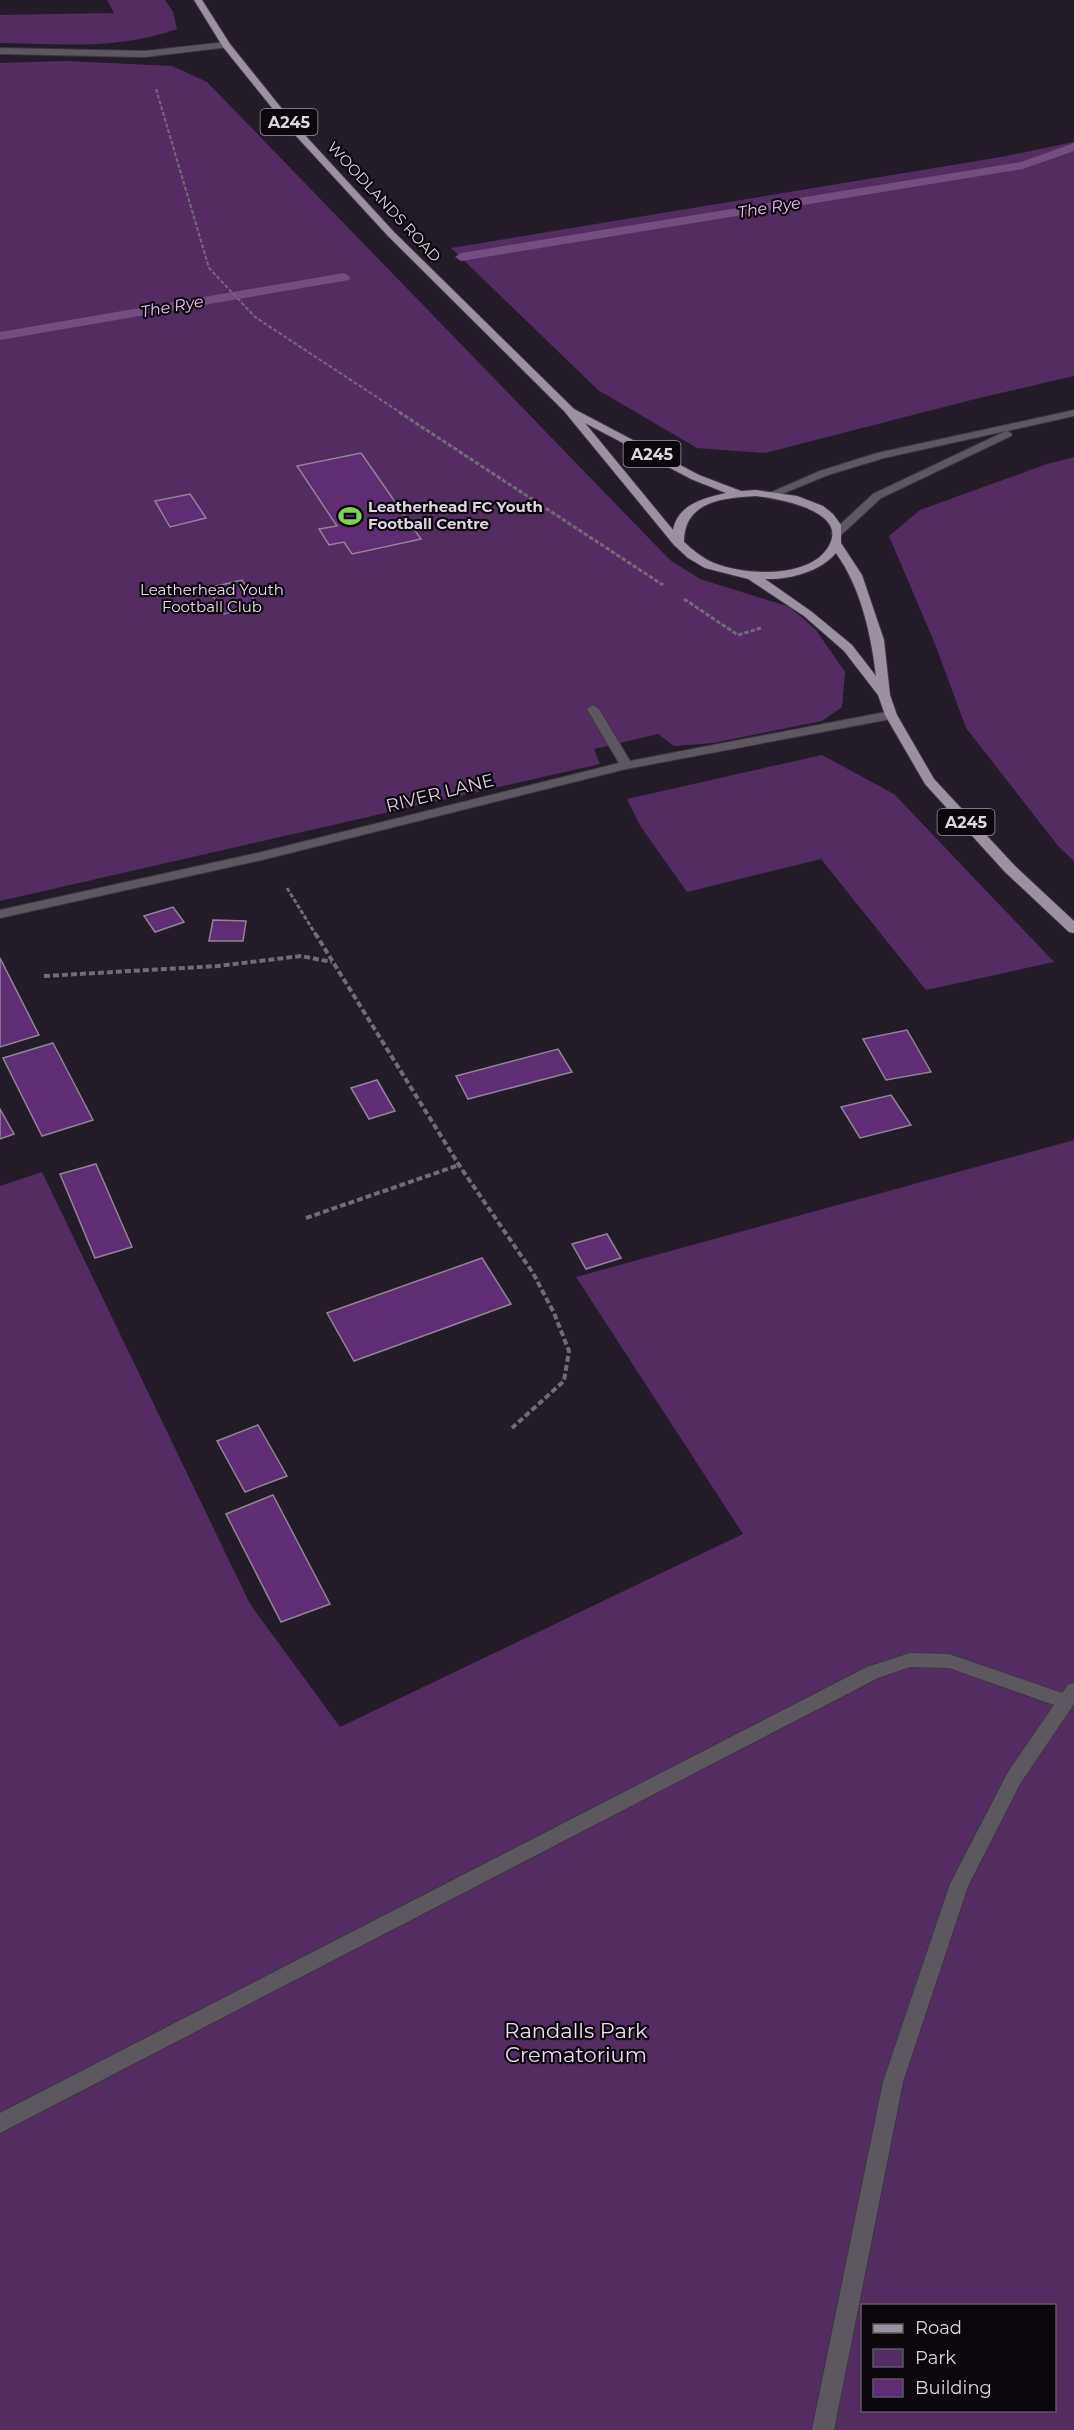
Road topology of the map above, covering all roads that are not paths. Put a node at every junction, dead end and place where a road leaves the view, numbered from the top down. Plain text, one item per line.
1 (198, 0) edge
2 (226, 45) junction
3 (0, 51) edge
4 (568, 409) junction
5 (1074, 413) edge
6 (1026, 425) junction
7 (739, 494) junction
8 (773, 494) junction
9 (837, 539) junction
10 (678, 543) junction
11 (750, 574) junction
12 (884, 695) junction
13 (593, 709) dead end
14 (891, 715) junction
15 (626, 765) junction
16 (0, 914) edge
17 (1074, 929) edge
18 (1069, 1696) edge
19 (0, 2123) edge
20 (823, 2430) edge

1 - 2 main road, WOODLANDS ROAD / A245
2 - 3 lane
2 - 4 main road, WOODLANDS ROAD / A245
4 - 7 main road, WOODLANDS ROAD / A245
4 - 10 main road, WOODLANDS ROAD / A245
5 - 6 lane
6 - 8 lane
6 - 9 lane
7 - 8 main road
7 - 10 main road
8 - 9 main road
9 - 11 main road, WOODLANDS ROAD
9 - 12 main road, A245
10 - 11 main road, WOODLANDS ROAD
11 - 12 main road, A245
12 - 14 main road, A245
13 - 15 lane
14 - 15 lane, RIVER LANE
14 - 17 main road, A245
15 - 16 lane, RIVER LANE
18 - 19 lane
18 - 20 lane

